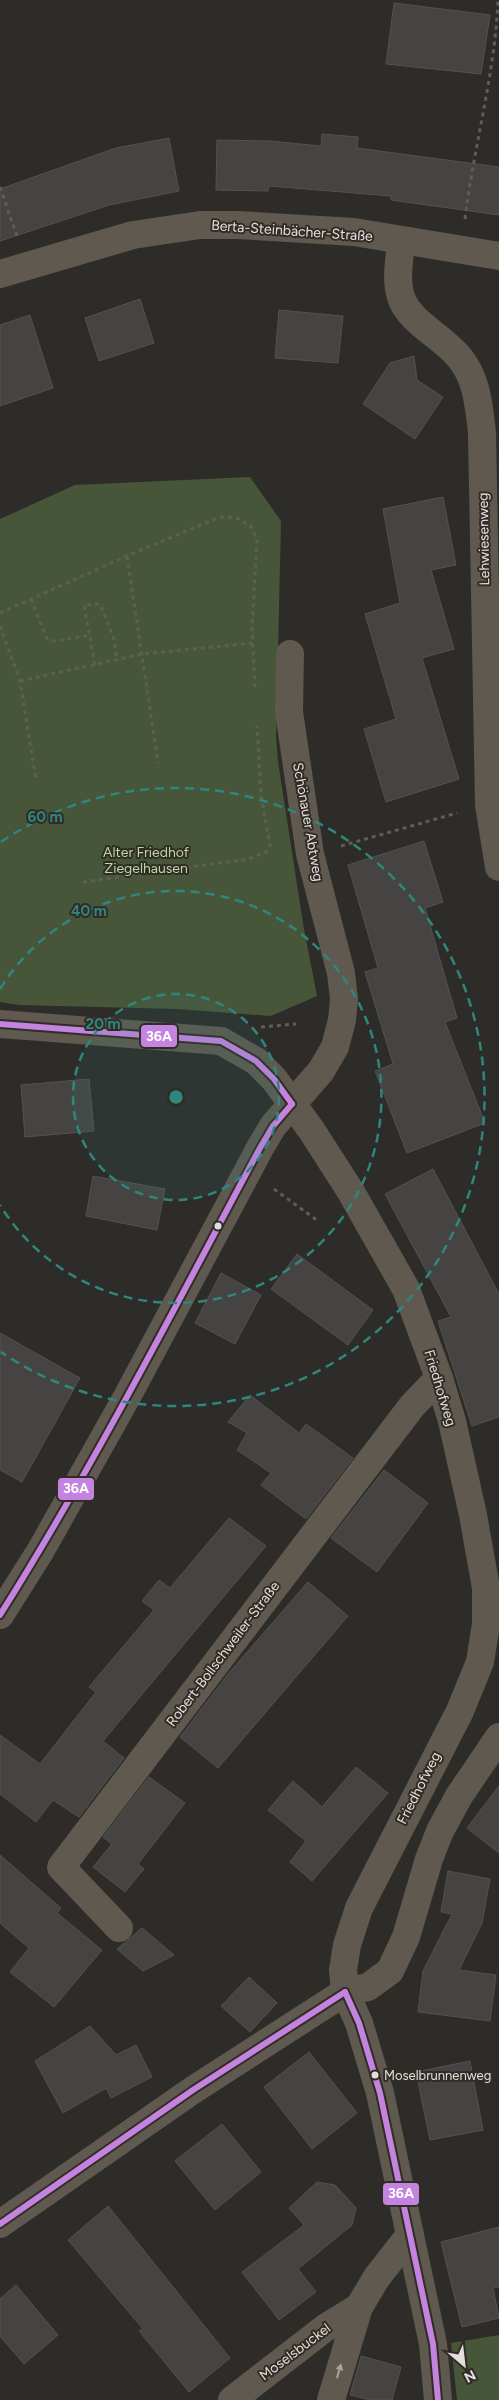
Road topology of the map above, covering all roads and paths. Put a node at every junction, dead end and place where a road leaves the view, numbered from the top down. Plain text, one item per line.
1 (498, 0) edge
2 (0, 187) edge
3 (465, 218) dead end
4 (401, 240) junction
5 (499, 256) edge
6 (28, 264) junction
7 (0, 274) edge
8 (127, 556) junction
9 (31, 599) junction
10 (0, 613) edge
11 (0, 626) edge
12 (90, 635) junction
13 (253, 643) junction
14 (142, 654) junction
15 (290, 654) dead end
16 (117, 660) junction
17 (95, 665) junction
18 (20, 681) junction
19 (256, 694) dead end
20 (256, 722) dead end
21 (158, 763) dead end
22 (36, 780) dead end
23 (458, 813) dead end
24 (340, 846) dead end
25 (499, 867) edge
26 (83, 882) dead end
27 (0, 1024) edge
28 (292, 1104) junction
29 (248, 1170) junction
30 (318, 1221) dead end
31 (439, 1378) junction
32 (0, 1614) edge
33 (499, 1737) edge
34 (119, 1928) dead end
35 (345, 1992) junction
36 (0, 2224) edge
37 (410, 2235) junction
38 (359, 2306) junction
39 (232, 2400) edge
40 (331, 2400) edge
41 (438, 2400) edge

1 - 3 path
2 - 6 path
4 - 5 street, Berta-Steinbächer-Straße
4 - 6 street, Berta-Steinbächer-Straße
4 - 25 street, Lehwiesenweg
6 - 7 street, Berta-Steinbächer-Straße
8 - 9 path
8 - 13 path
8 - 14 path
9 - 10 path
9 - 12 path
11 - 18 path
12 - 16 path
12 - 17 path
13 - 14 path
13 - 19 path
14 - 16 path
14 - 21 path
15 - 28 street, Schönauer Abtweg
16 - 17 path
17 - 18 path
18 - 22 path
20 - 26 path
23 - 24 path
27 - 28 street, Friedhofweg
28 - 29 street, Schönauer Abtweg
28 - 31 street, Friedhofweg
29 - 30 path
29 - 32 street, Schönauer Abtweg
31 - 34 street, Robert-Bollschweiler-Straße
31 - 35 street, Friedhofweg
33 - 35 street
35 - 36 street
35 - 37 street, Friedhofweg
37 - 38 street
37 - 41 street, Friedhofweg
38 - 39 street, Moselsbuckel
40 -> 38 street

